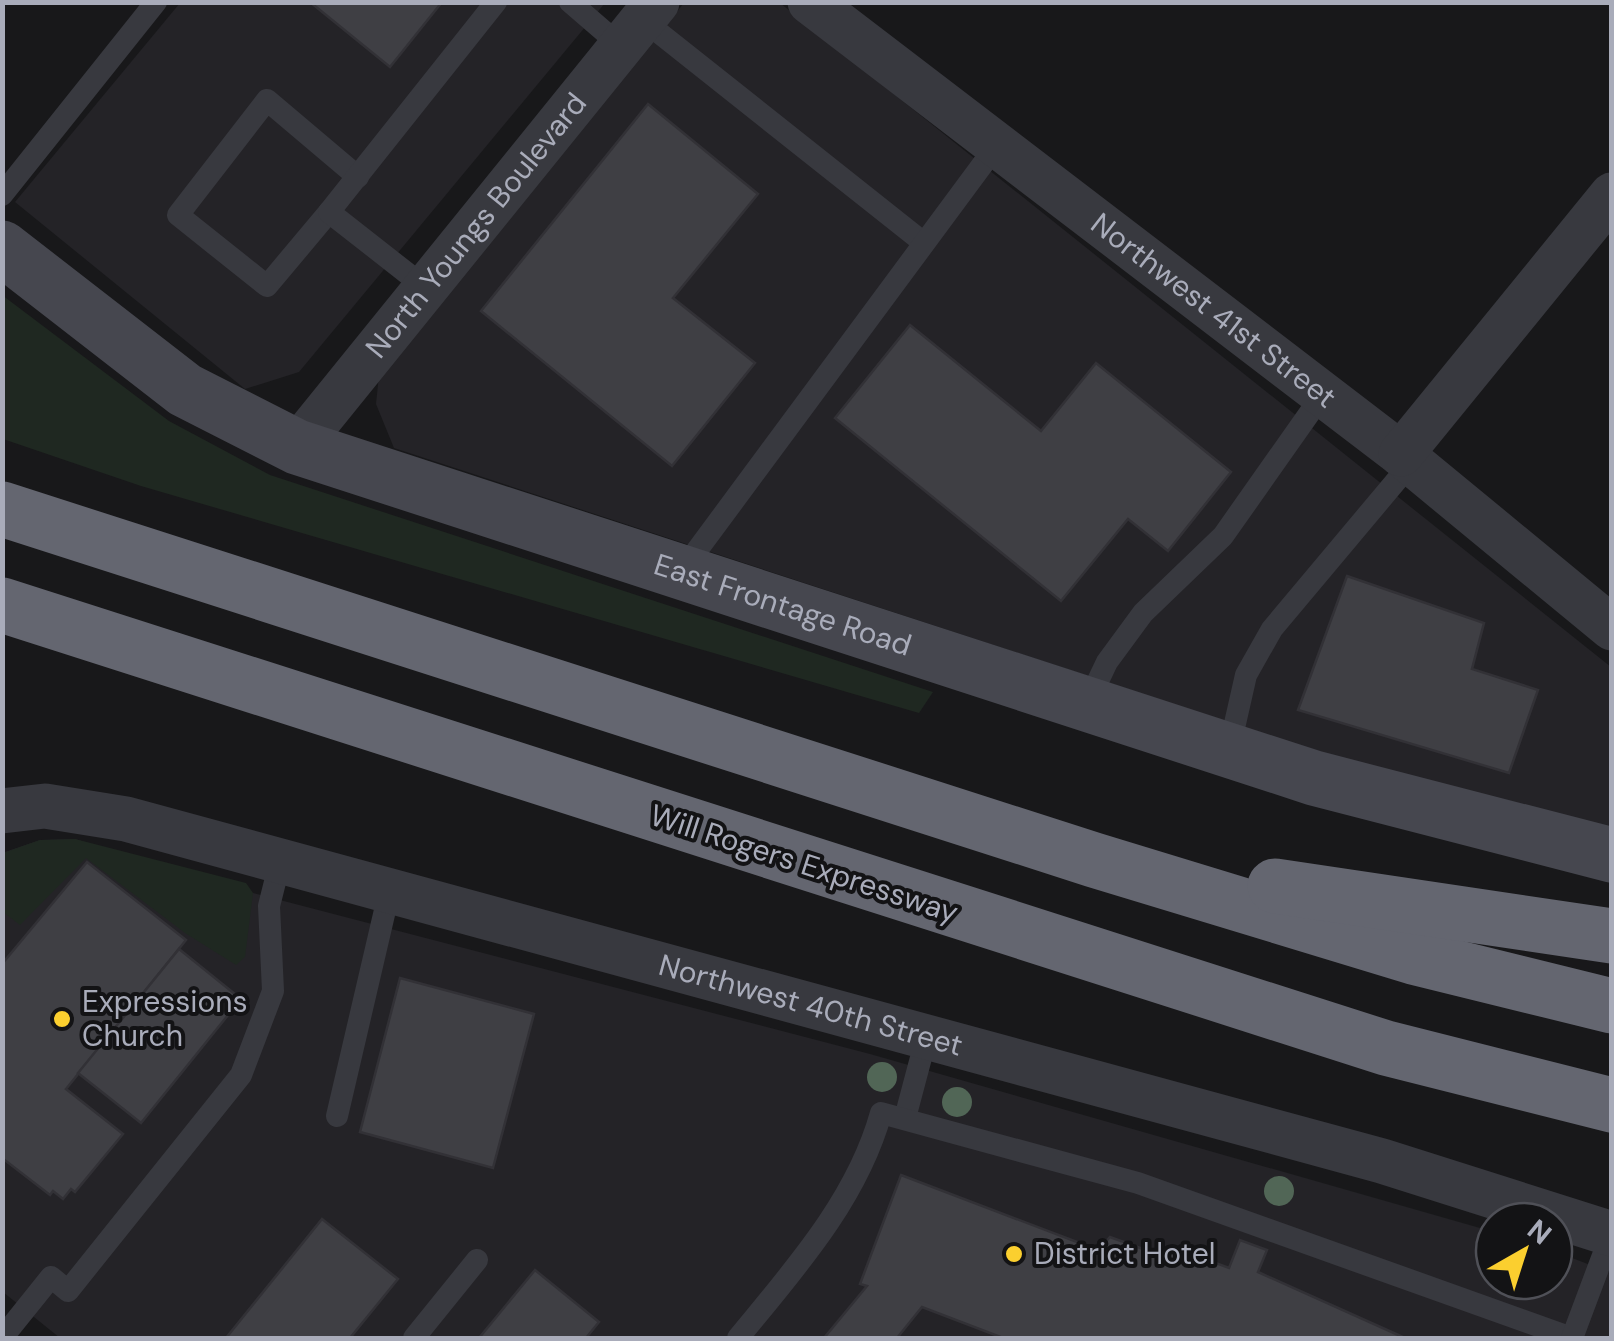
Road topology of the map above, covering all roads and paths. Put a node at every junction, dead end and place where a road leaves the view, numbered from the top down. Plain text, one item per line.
1 (156, 2) edge
2 (496, 2) edge
3 (570, 2) edge
4 (810, 2) edge
5 (640, 23) edge
6 (996, 145) junction
7 (358, 176) junction
8 (2, 195) edge
9 (1612, 195) edge
10 (329, 212) junction
11 (924, 243) junction
12 (2, 248) edge
13 (426, 288) junction
14 (1323, 394) junction
15 (297, 447) junction
16 (1407, 458) junction
17 (2, 509) edge
18 (680, 572) junction
19 (2, 605) edge
20 (1612, 628) edge
21 (1087, 704) junction
22 (1229, 750) junction
23 (2, 812) edge
24 (1612, 855) edge
25 (1094, 860) junction
26 (280, 862) junction
27 (389, 892) junction
28 (1612, 936) edge
29 (1612, 1006) edge
30 (927, 1035) junction
31 (1612, 1105) edge
32 (336, 1116) dead end
33 (905, 1118) junction
34 (1611, 1234) edge
35 (477, 1260) dead end
36 (2, 1338) edge
37 (414, 1338) edge
38 (738, 1338) edge
39 (1572, 1338) edge

1 - 8 lane
2 - 7 lane
3 - 5 lane
4 - 6 street, Northwest 41st Street
5 - 11 lane
5 - 13 street, North Youngs Boulevard
6 - 11 lane
6 - 14 street, Northwest 41st Street
7 - 10 lane
7 - 10 lane
9 - 16 street
10 - 13 lane
11 - 18 lane
12 - 15 main road, East Frontage Road
13 - 15 street, North Youngs Boulevard
14 - 16 street, Northwest 41st Street
14 - 21 lane
15 - 18 main road, East Frontage Road
16 - 20 street, Northwest 41st Street
16 - 22 lane
17 - 25 highway
18 - 21 main road, East Frontage Road
19 - 31 highway, Will Rogers Expressway
21 - 22 main road, East Frontage Road
22 - 24 main road, East Frontage Road
23 - 26 street, Northwest 40th Street
25 - 28 highway
25 - 29 highway
26 - 27 street, Northwest 40th Street
26 - 36 lane
27 - 30 street, Northwest 40th Street
27 - 32 lane
30 - 33 lane
30 - 34 street, Northwest 40th Street
33 - 38 lane
33 - 39 lane
34 - 39 lane
35 - 37 lane

